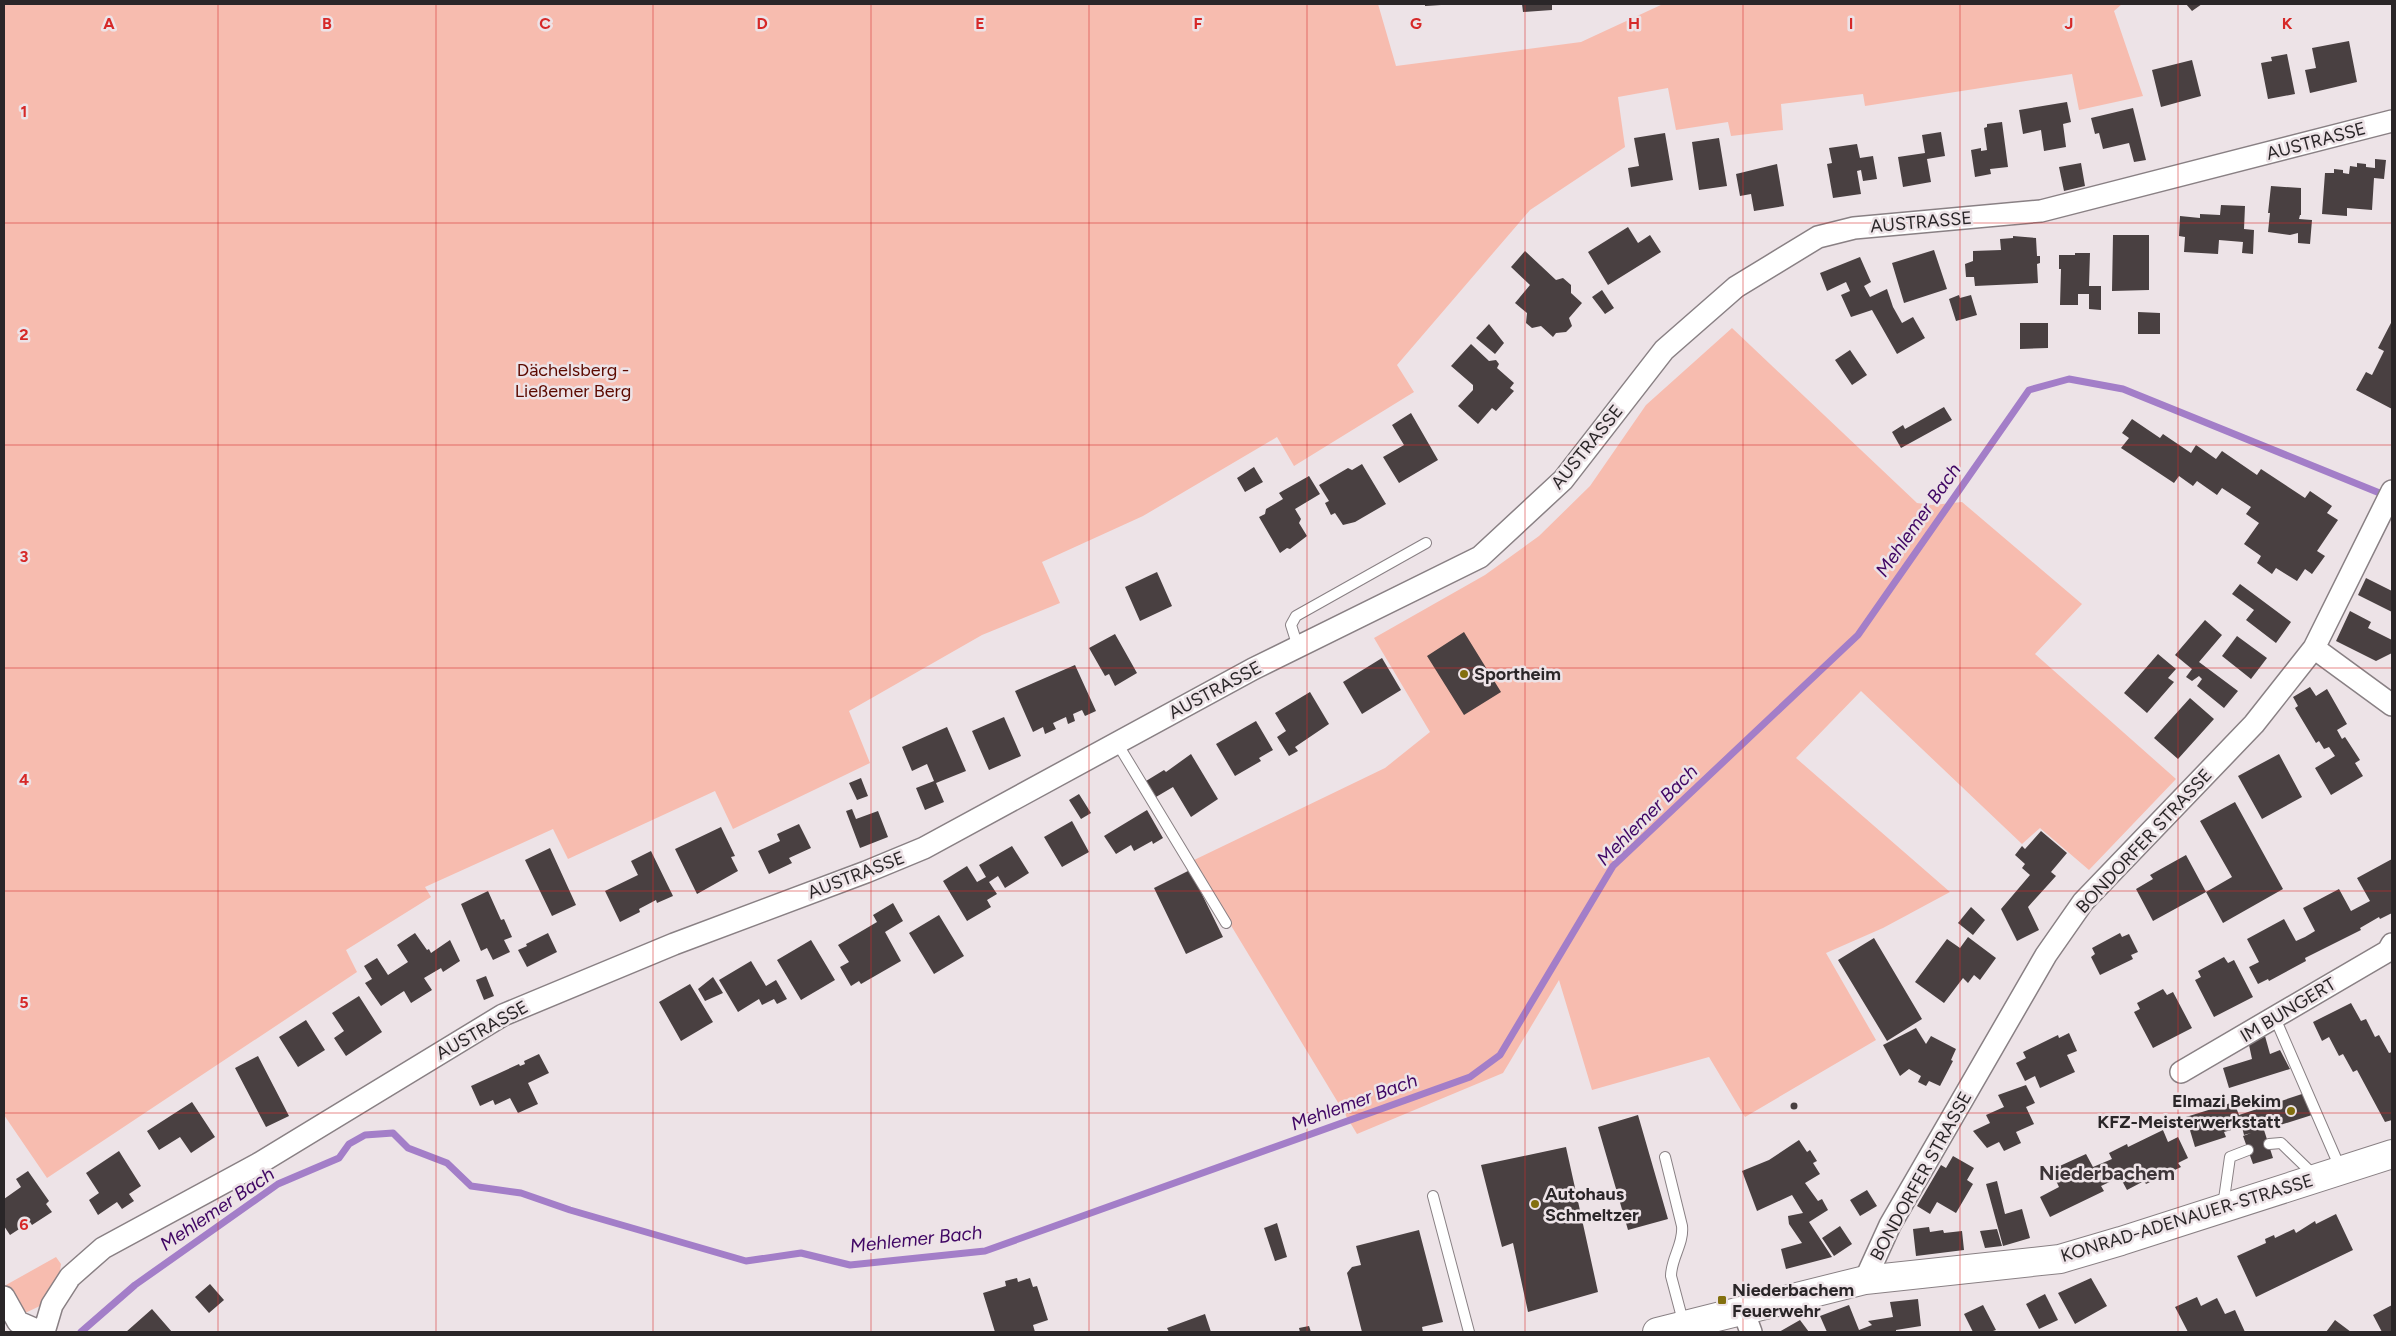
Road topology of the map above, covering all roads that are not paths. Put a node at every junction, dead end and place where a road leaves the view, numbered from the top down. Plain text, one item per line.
1 (2392, 121) edge
2 (2392, 491) edge
3 (1426, 543) dead end
4 (1298, 647) junction
5 (2314, 648) junction
6 (2392, 705) edge
7 (1117, 743) junction
8 (1226, 923) dead end
9 (2392, 944) edge
10 (2275, 1018) junction
11 (2181, 1072) dead end
12 (2268, 1144) dead end
13 (2248, 1150) dead end
14 (2392, 1154) edge
15 (1665, 1157) dead end
16 (2329, 1174) junction
17 (1433, 1196) dead end
18 (2223, 1208) junction
19 (1866, 1280) junction
20 (4, 1297) edge
21 (1747, 1321) edge
22 (1684, 1326) junction
23 (42, 1332) edge
24 (1469, 1332) edge
25 (1657, 1332) edge

1 - 4 street, AUSTRASSE
2 - 5 street, BONDORFER STRASSE
3 - 4 lane
4 - 7 street, AUSTRASSE
5 - 6 street
5 - 19 street, BONDORFER STRASSE
7 - 8 lane
7 - 23 street, AUSTRASSE
9 - 10 street, IM BUNGERT
10 - 11 street, IM BUNGERT
10 - 16 lane
12 - 16 lane
13 - 18 lane
14 - 16 main road, KONRAD-ADENAUER-STRASSE
15 - 22 lane
16 - 18 main road, KONRAD-ADENAUER-STRASSE
17 - 24 lane
18 - 19 main road, KONRAD-ADENAUER-STRASSE
19 - 21 main road, KONRAD-ADENAUER-STRASSE
20 - 23 street, AUSTRASSE
21 - 22 main road, KONRAD-ADENAUER-STRASSE
22 - 25 main road, KONRAD-ADENAUER-STRASSE

